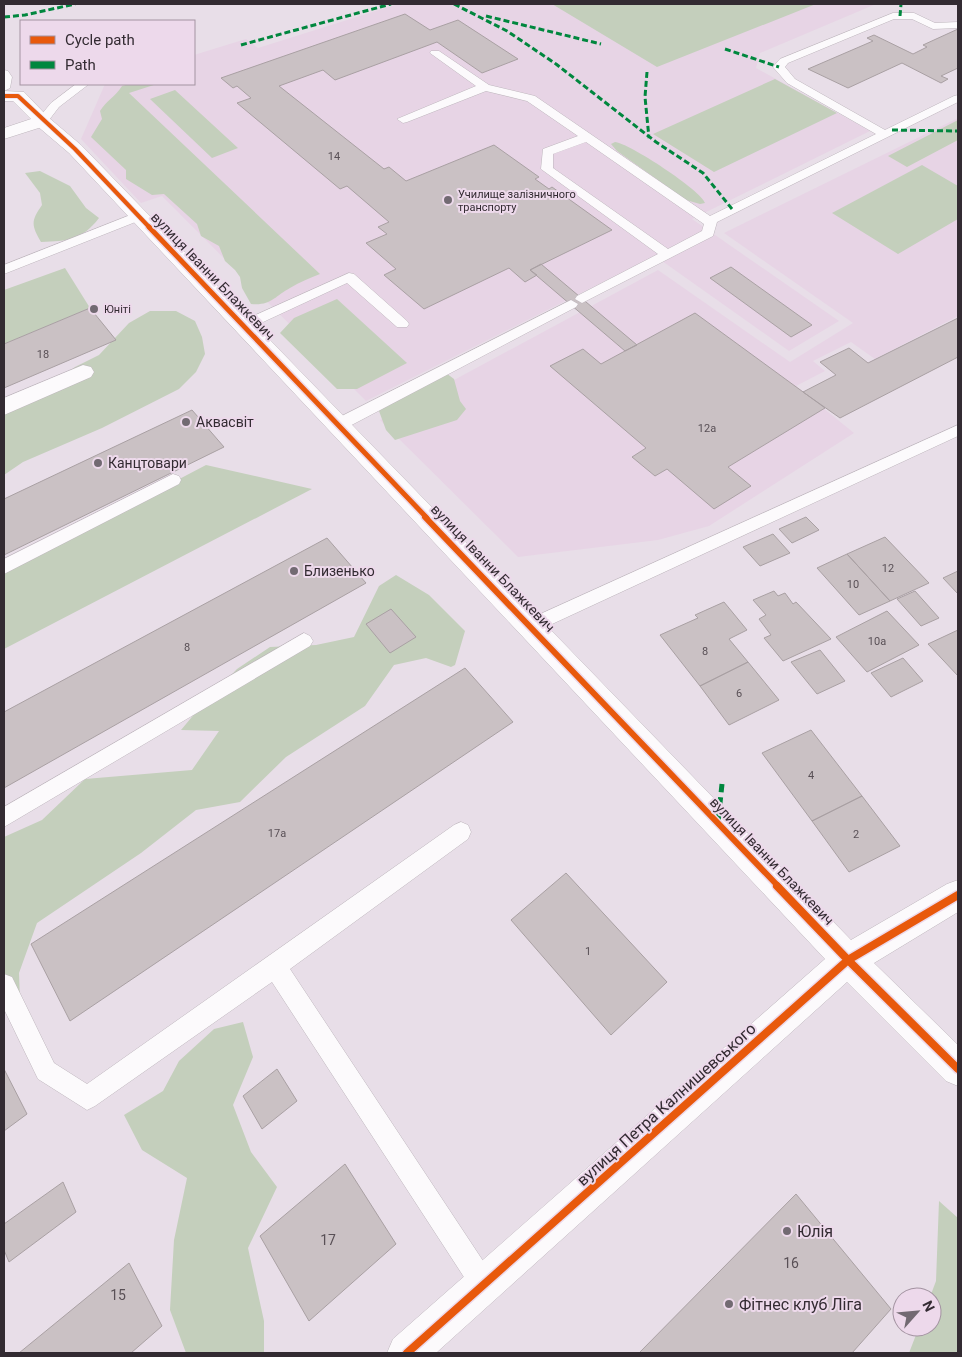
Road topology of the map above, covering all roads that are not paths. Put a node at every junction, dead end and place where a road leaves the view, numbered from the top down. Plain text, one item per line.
1 (958, 25) edge
2 (435, 53) dead end
3 (4, 73) edge
4 (82, 85) edge
5 (485, 87) junction
6 (4, 88) edge
7 (4, 96) edge
8 (958, 98) edge
9 (403, 119) dead end
10 (42, 121) junction
11 (4, 134) edge
12 (884, 134) junction
13 (587, 136) junction
14 (138, 216) junction
15 (710, 222) junction
16 (667, 254) junction
17 (4, 270) edge
18 (402, 324) dead end
19 (243, 326) junction
20 (83, 372) dead end
21 (4, 407) edge
22 (338, 425) junction
23 (958, 430) edge
24 (173, 480) dead end
25 (4, 567) edge
26 (531, 626) junction
27 (304, 641) dead end
28 (4, 818) edge
29 (461, 832) dead end
30 (958, 894) edge
31 (848, 960) junction
32 (275, 966) junction
33 (4, 985) edge
34 (958, 1069) edge
35 (484, 1285) junction
36 (407, 1353) edge

1 - 12 lane
2 - 5 lane
3 - 6 lane
4 - 10 lane
5 - 9 lane
5 - 13 lane
7 - 10 street, вулиця Іванни Блажкевич
8 - 12 lane
10 - 11 street
10 - 14 street, вулиця Іванни Блажкевич
12 - 15 lane
13 - 15 lane
13 - 16 lane
14 - 17 lane
14 - 19 street, вулиця Іванни Блажкевич
15 - 16 lane
16 - 22 lane
18 - 19 lane
19 - 22 street, вулиця Іванни Блажкевич
20 - 21 street
22 - 26 street, вулиця Іванни Блажкевич
23 - 26 lane, вулиця Іванни Блажкевич
24 - 25 lane
26 - 31 street, вулиця Іванни Блажкевич
27 - 28 lane
29 - 32 lane
30 - 31 street, вулиця Петра Калнишевського
31 - 34 street, вулиця Іванни Блажкевич
31 - 35 street, вулиця Петра Калнишевського
32 - 33 lane
32 - 35 lane
35 - 36 street, вулиця Петра Калнишевського

